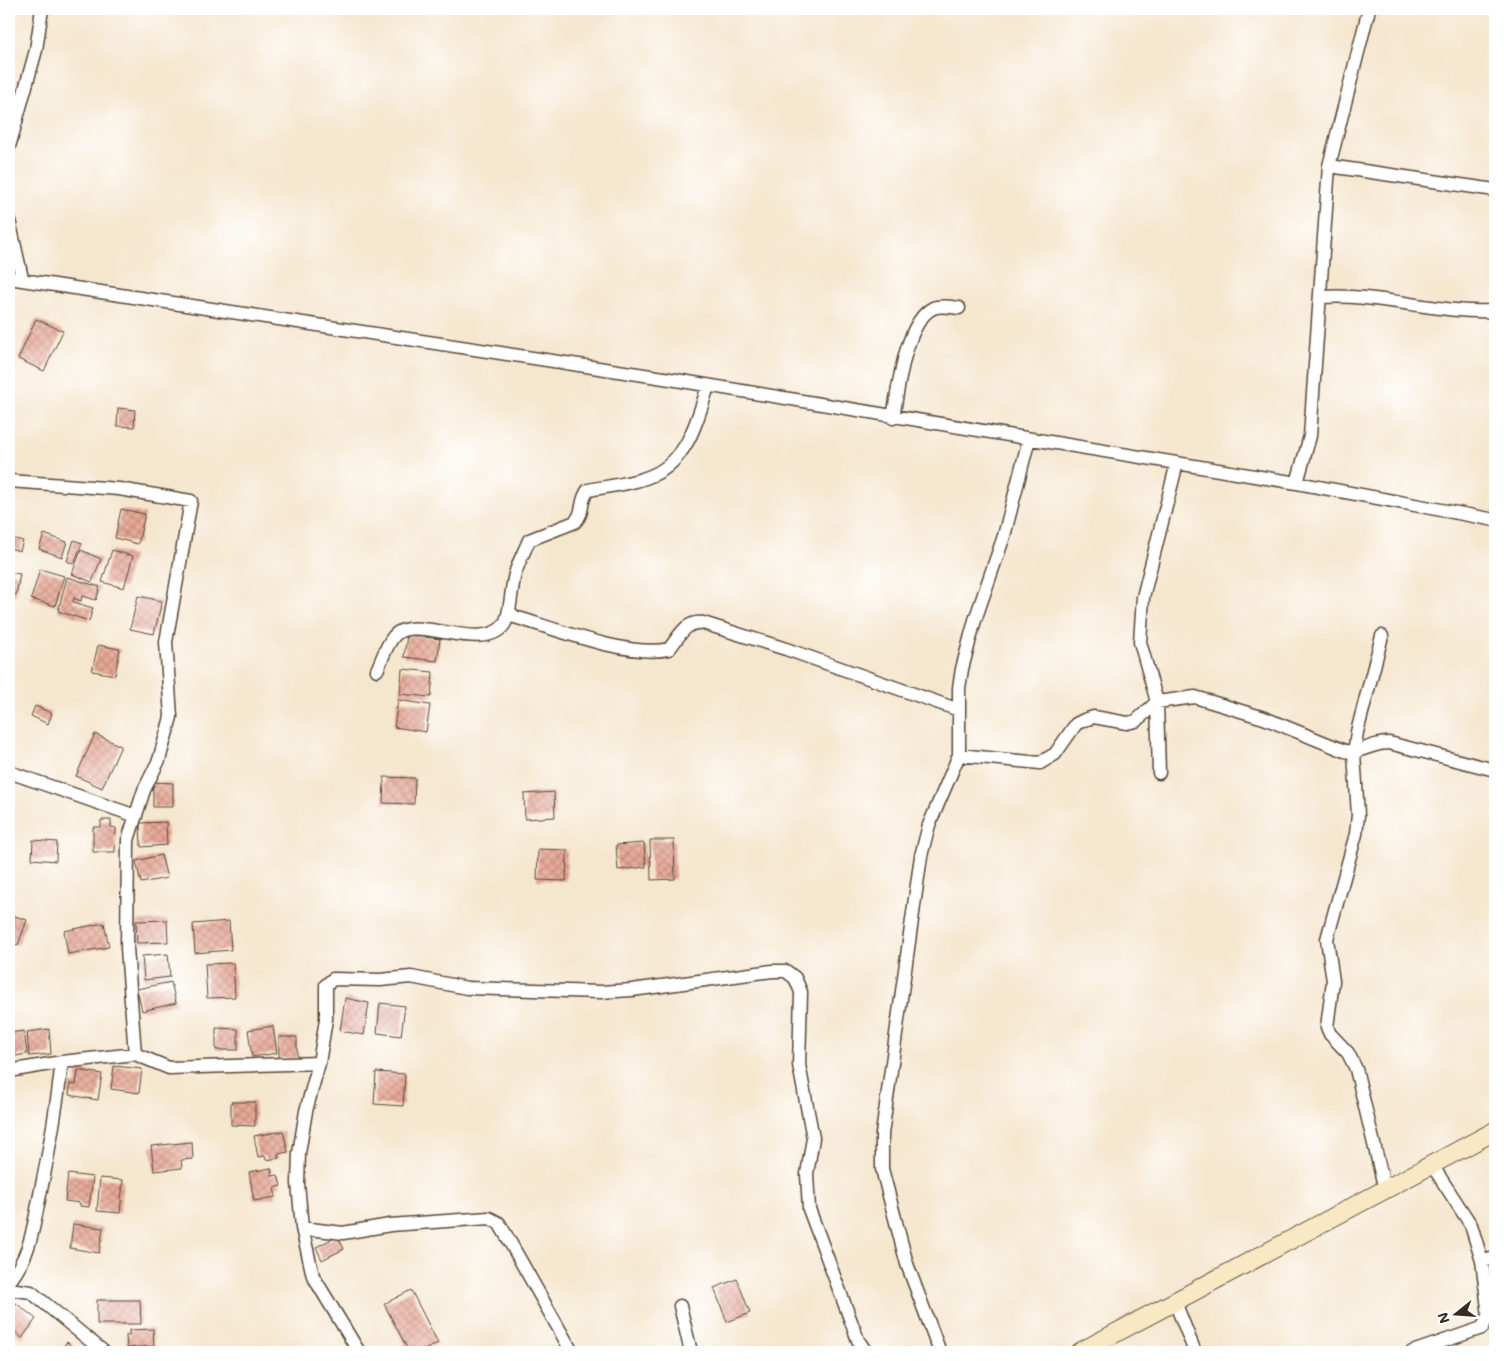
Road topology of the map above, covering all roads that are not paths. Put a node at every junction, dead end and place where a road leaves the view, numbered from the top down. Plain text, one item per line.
1 (42, 9) edge
2 (1369, 9) edge
3 (9, 147) edge
4 (1329, 166) junction
5 (1495, 190) edge
6 (9, 220) edge
7 (15, 278) edge
8 (1321, 297) junction
9 (959, 308) dead end
10 (1495, 311) edge
11 (708, 386) junction
12 (893, 418) junction
13 (1030, 440) junction
14 (1177, 463) junction
15 (9, 481) edge
16 (1297, 483) junction
17 (1495, 520) edge
18 (510, 613) junction
19 (1382, 636) dead end
20 (377, 670) dead end
21 (1157, 702) junction
22 (959, 710) junction
23 (1354, 753) junction
24 (958, 755) junction
25 (1495, 770) edge
26 (9, 772) edge
27 (1159, 773) dead end
28 (136, 816) junction
29 (135, 1054) junction
30 (62, 1062) junction
31 (319, 1063) junction
32 (9, 1071) edge
33 (1495, 1131) edge
34 (1432, 1165) junction
35 (1385, 1190) junction
36 (302, 1228) junction
37 (1495, 1258) edge
38 (1482, 1261) junction
39 (9, 1282) edge
40 (9, 1289) edge
41 (1176, 1302) junction
42 (680, 1306) dead end
43 (104, 1352) edge
44 (359, 1352) edge
45 (572, 1352) edge
46 (691, 1352) edge
47 (866, 1352) edge
48 (940, 1352) edge
49 (1080, 1352) edge
50 (1195, 1352) edge
51 (1412, 1352) edge

1 - 3 street
2 - 4 street
4 - 5 street
4 - 8 street
6 - 7 street
7 - 11 street
8 - 10 street
8 - 16 street
9 - 12 street
11 - 12 street
11 - 18 street
12 - 13 street
13 - 14 street
13 - 22 street
14 - 16 street
14 - 21 street
15 - 28 street
16 - 17 street
18 - 20 street
18 - 22 street
19 - 23 street
21 - 23 street
21 - 24 street
21 - 27 street
22 - 24 street
23 - 25 street
23 - 35 street
24 - 48 street
26 - 28 street
28 - 29 street
29 - 30 street
29 - 31 street
30 - 32 street
30 - 39 street
31 - 36 street
31 - 47 street
33 - 34 main road
34 - 35 main road
34 - 38 street
35 - 41 main road
36 - 44 street
36 - 45 street
37 - 38 street
38 - 51 street
40 - 43 street
41 - 49 main road
41 - 50 street
42 - 46 street

